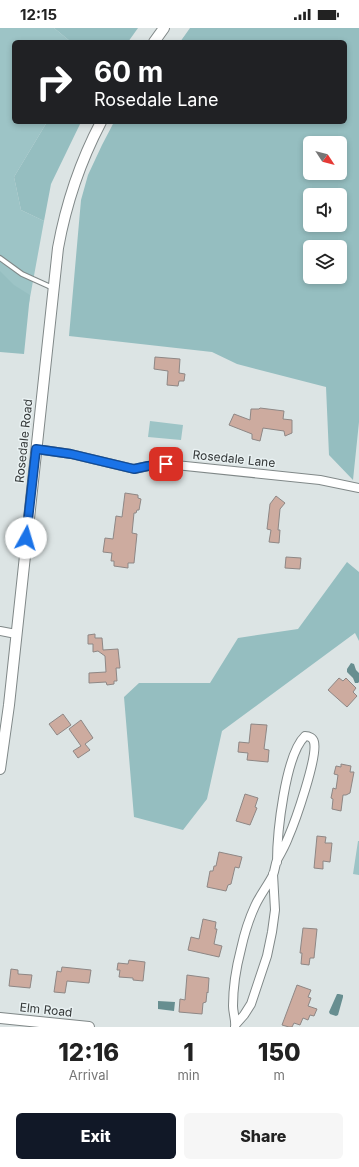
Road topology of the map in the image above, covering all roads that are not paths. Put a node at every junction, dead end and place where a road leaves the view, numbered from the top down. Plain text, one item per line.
1 (164, 28) edge
2 (155, 40) edge
3 (100, 124) edge
4 (0, 258) edge
5 (54, 288) junction
6 (36, 449) junction
7 (359, 488) edge
8 (0, 631) edge
9 (16, 634) junction
10 (0, 769) edge
11 (277, 862) junction
12 (273, 874) junction
13 (0, 1018) edge
14 (236, 1026) edge
15 (89, 1027) edge

1 - 2 street
3 - 5 street, Rosedale Road
4 - 5 lane
5 - 6 street, Rosedale Road
6 - 7 street, Rosedale Lane
6 - 9 street, Rosedale Road
8 - 9 street
9 - 10 street, Rosedale Road
11 - 11 street
11 - 12 street
12 - 14 street
12 - 14 street
13 - 15 street, Elm Road

